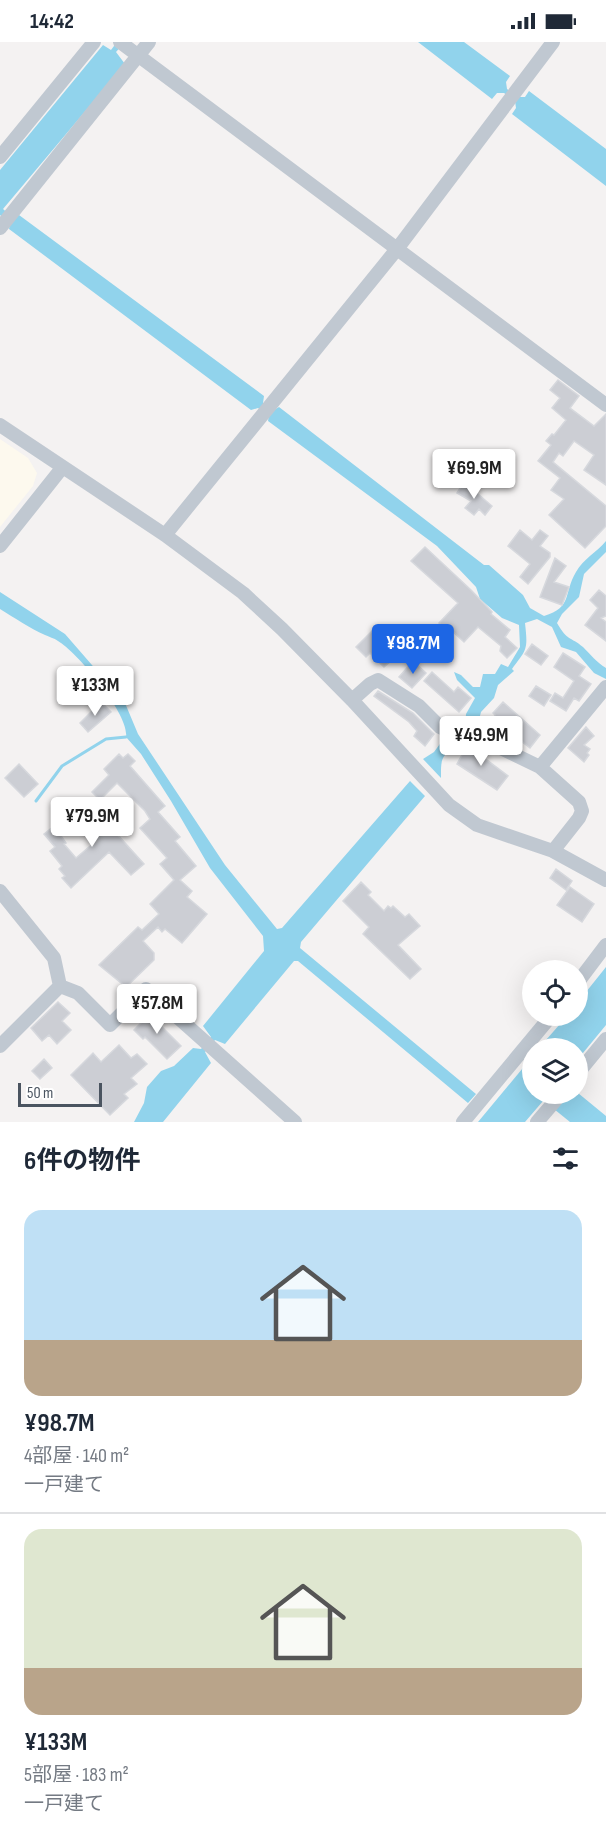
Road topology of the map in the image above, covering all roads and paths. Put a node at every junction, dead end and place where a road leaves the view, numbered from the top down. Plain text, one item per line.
1 (94, 42) edge
2 (149, 42) edge
3 (553, 42) edge
4 (129, 49) edge
5 (0, 157) edge
6 (6, 221) edge
7 (397, 249) junction
8 (606, 405) edge
9 (0, 425) edge
10 (62, 468) junction
11 (165, 535) junction
12 (0, 546) edge
13 (606, 687) edge
14 (352, 700) junction
15 (540, 767) junction
16 (553, 851) junction
17 (606, 880) edge
18 (0, 891) edge
19 (606, 945) edge
20 (588, 969) edge
21 (60, 986) junction
22 (543, 1026) edge
23 (606, 1039) edge
24 (0, 1046) edge
25 (588, 1061) edge
26 (552, 1104) edge
27 (295, 1122) edge
28 (463, 1122) edge
29 (537, 1122) edge

1 - 5 street
2 - 4 street
3 - 7 street
4 - 6 street
4 - 7 street
7 - 8 street
7 - 11 street
9 - 10 street
10 - 11 street
10 - 12 street
11 - 14 street
13 - 15 street
14 - 15 street
14 - 16 street
15 - 16 street
16 - 17 street
18 - 21 street
19 - 20 street
21 - 24 street
21 - 27 street
22 - 28 street
23 - 25 street
26 - 29 street

